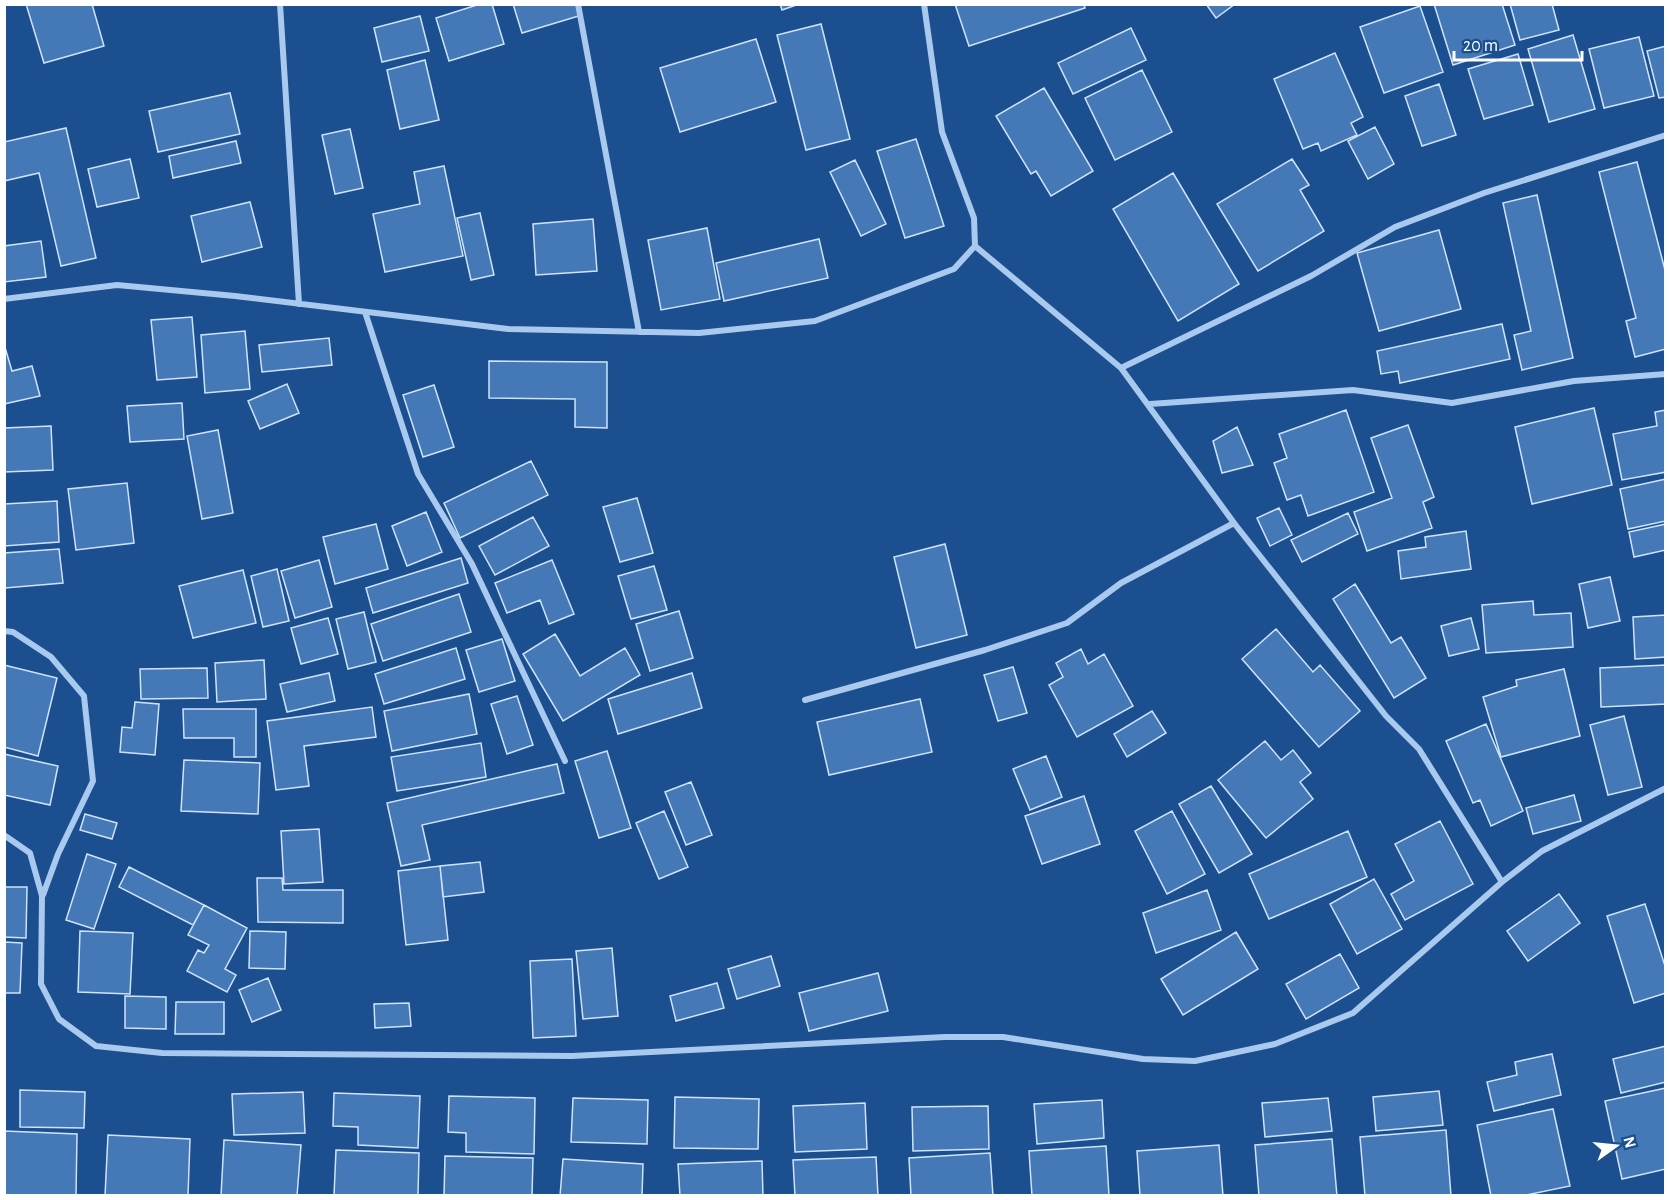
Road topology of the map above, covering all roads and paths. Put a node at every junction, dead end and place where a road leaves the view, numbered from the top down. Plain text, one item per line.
1 (279, 4) edge
2 (578, 4) edge
3 (924, 4) edge
4 (1665, 135) edge
5 (975, 246) junction
6 (4, 299) edge
7 (299, 304) junction
8 (365, 312) junction
9 (639, 332) junction
10 (1121, 368) junction
11 (1665, 374) edge
12 (1150, 404) junction
13 (1234, 524) junction
14 (4, 631) edge
15 (805, 700) dead end
16 (565, 761) dead end
17 (1665, 788) edge
18 (4, 835) edge
19 (1502, 882) junction
20 (42, 896) junction

1 - 7 street
2 - 9 street
3 - 5 street
4 - 10 street
5 - 9 street
5 - 10 street
6 - 7 street
7 - 8 street
8 - 9 street
8 - 16 street
10 - 12 street
11 - 12 street
12 - 13 street
13 - 15 street
13 - 19 street
14 - 20 street
17 - 19 street
18 - 20 street
19 - 20 street

